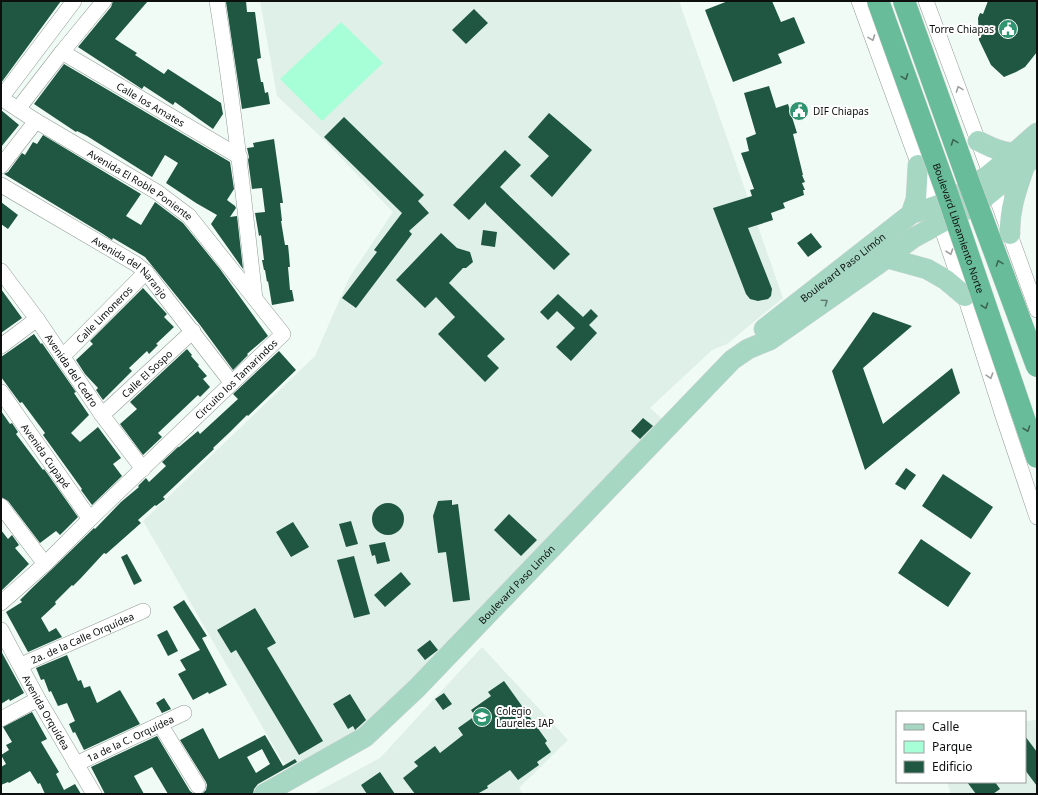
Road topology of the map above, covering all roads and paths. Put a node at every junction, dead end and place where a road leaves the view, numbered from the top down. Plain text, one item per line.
1 (74, 1) edge
2 (104, 1) edge
3 (217, 1) edge
4 (859, 1) edge
5 (878, 1) edge
6 (904, 1) edge
7 (926, 1) edge
8 (62, 52) junction
9 (1, 98) edge
10 (18, 109) junction
11 (36, 121) junction
12 (1037, 133) edge
13 (978, 141) junction
14 (240, 158) junction
15 (1025, 158) edge
16 (918, 164) junction
17 (1, 166) edge
18 (992, 181) junction
19 (1, 185) edge
20 (943, 212) junction
21 (911, 214) junction
22 (1010, 234) junction
23 (887, 258) junction
24 (1, 271) edge
25 (146, 272) junction
26 (965, 296) junction
27 (255, 299) junction
28 (1037, 310) edge
29 (37, 319) junction
30 (193, 331) junction
31 (1, 346) edge
32 (748, 349) junction
33 (62, 357) junction
34 (1037, 366) edge
35 (231, 382) junction
36 (1, 392) edge
37 (102, 415) junction
38 (1037, 457) edge
39 (143, 469) junction
40 (1, 506) edge
41 (1037, 517) edge
42 (90, 519) junction
43 (45, 564) junction
44 (1, 603) edge
45 (143, 611) dead end
46 (1, 630) edge
47 (20, 665) junction
48 (38, 699) junction
49 (184, 713) dead end
50 (1, 719) edge
51 (160, 724) junction
52 (76, 764) junction
53 (198, 786) dead end
54 (94, 794) edge
55 (264, 794) edge

1 - 9 street
2 - 8 street
3 - 14 street
4 -> 16 street
5 -> 38 highway, Boulevard Libramiento Norte, bridge
34 -> 6 highway, bridge
13 -> 7 street
8 - 10 street
8 - 14 street, Calle los Amates
9 - 10 street, Avenida El Roble Poniente
10 - 11 street, Avenida El Roble Poniente
11 - 17 street
11 - 27 street, Avenida El Roble Poniente
12 - 15 main road
13 - 15 main road
13 - 18 street
14 - 27 street
15 - 18 main road
15 - 22 main road
16 - 20 street
16 - 21 main road
18 - 20 main road
18 - 22 street
19 - 25 street, Avenida del Naranjo
20 - 21 main road, Boulevard Paso Limón
20 - 23 main road, Boulevard Paso Limón
20 -> 26 street
21 - 32 main road, Boulevard Paso Limón
22 - 28 street
23 - 26 main road
32 -> 23 main road, Boulevard Paso Limón
24 - 29 street, Avenida del Cedro
25 - 30 street, Avenida del Naranjo
25 - 33 street, Calle Limoneros
26 -> 41 street
27 - 35 street, Circuito los Tamarindos
29 - 31 street
29 - 33 street, Avenida del Cedro
30 - 35 street, Avenida del Naranjo
30 - 37 street, Calle El Sospo
32 - 55 main road, Boulevard Paso Limón
33 - 37 street, Avenida del Cedro
35 - 39 street, Circuito los Tamarindos
36 - 42 street, Avenida Cupapé
37 - 39 street, Avenida del Cedro
39 - 42 street, Circuito los Tamarindos
40 - 43 street
42 - 43 street, Circuito los Tamarindos
43 - 44 street, Circuito los Tamarindos
45 - 47 street, 2a. de la Calle Orquídea
46 - 47 street, Avenida Orquídea
47 - 48 street, Avenida Orquídea
48 - 50 street
48 - 52 street, Avenida Orquídea
49 - 51 street, 1a de la C. Orquídea
51 - 52 street, 1a de la C. Orquídea
51 - 53 street
52 - 54 street, Avenida Orquídea

